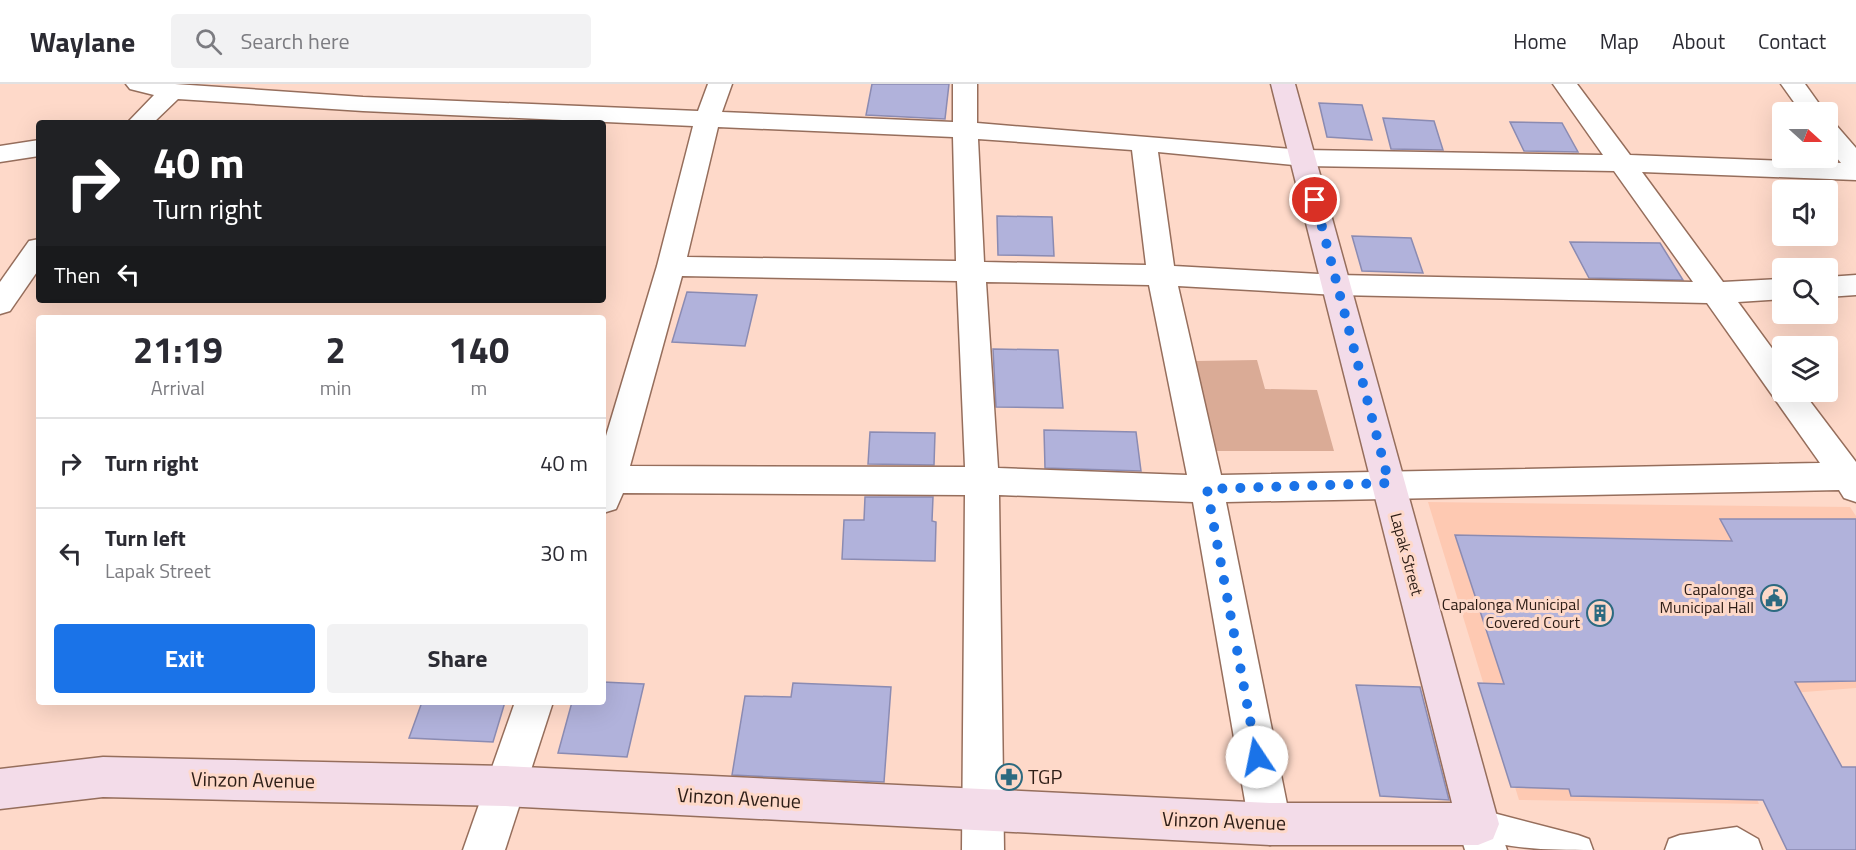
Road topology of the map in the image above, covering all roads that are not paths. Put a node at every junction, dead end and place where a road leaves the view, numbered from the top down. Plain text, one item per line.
1 (138, 84) edge
2 (380, 84) edge
3 (720, 84) edge
4 (965, 84) edge
5 (1283, 84) edge
6 (1565, 84) edge
7 (1793, 84) edge
8 (172, 91) junction
9 (1806, 102) edge
10 (363, 104) junction
11 (708, 117) junction
12 (142, 120) edge
13 (964, 130) junction
14 (1144, 143) junction
15 (1838, 143) edge
16 (36, 148) edge
17 (0, 154) edge
18 (1304, 158) junction
19 (1622, 163) junction
20 (1856, 164) edge
21 (1856, 172) edge
22 (36, 252) edge
23 (671, 266) junction
24 (970, 270) junction
25 (1161, 275) junction
26 (1337, 285) junction
27 (1856, 285) edge
28 (1838, 286) edge
29 (5, 290) edge
30 (1772, 290) edge
31 (1716, 293) junction
32 (1772, 371) edge
33 (1794, 402) edge
34 (1853, 480) edge
35 (982, 482) junction
36 (1389, 483) junction
37 (1207, 489) junction
38 (607, 490) edge
39 (533, 705) edge
40 (505, 786) junction
41 (0, 789) edge
42 (982, 811) junction
43 (1270, 824) junction
44 (1482, 837) edge
45 (484, 850) edge
46 (983, 850) edge
47 (1578, 850) edge
48 (1680, 850) edge
49 (1747, 850) edge

1 - 8 street
2 - 10 street
3 - 11 street
4 - 13 street
5 - 18 main road, Lapak Street
6 - 19 street
7 - 9 street
8 - 10 street
8 - 12 street
10 - 11 street
11 - 13 street
11 - 23 street
13 - 14 street
13 - 24 street
14 - 18 street
14 - 25 street
15 - 20 street
16 - 17 street
18 - 19 street
18 - 26 main road, Lapak Street
19 - 21 street
19 - 31 street
22 - 29 street
23 - 24 street
23 - 38 street
24 - 25 street
24 - 35 street
25 - 26 street
25 - 37 street
26 - 31 street
26 - 36 main road, Lapak Street
27 - 28 street
30 - 31 street
31 - 32 street
33 - 34 street
34 - 36 street
35 - 37 street
35 - 38 street
35 - 42 street
36 - 37 street
36 - 44 main road, Lapak Street
37 - 43 street
39 - 40 street
40 - 41 main road, Vinzon Avenue
40 - 42 main road, Vinzon Avenue
40 - 45 street
42 - 43 main road, Vinzon Avenue
42 - 46 street
43 - 44 main road, Vinzon Avenue
44 - 47 lane
48 - 49 lane

